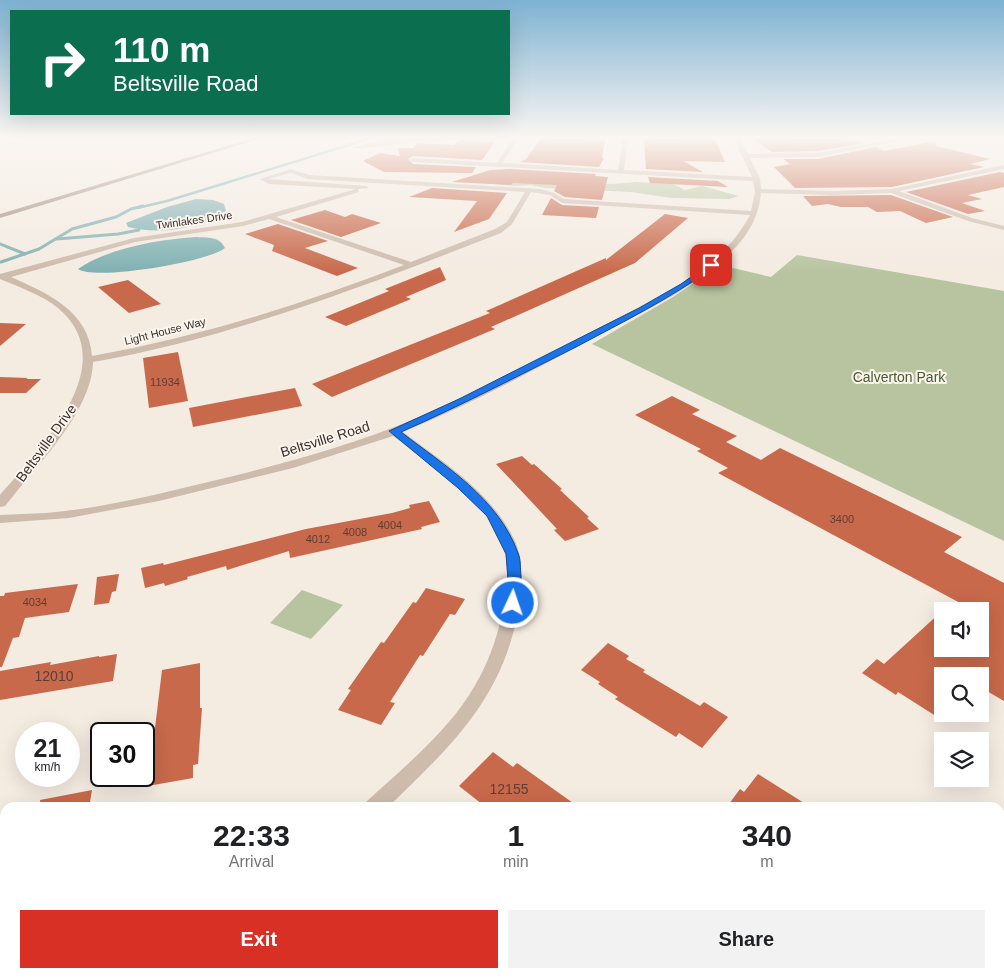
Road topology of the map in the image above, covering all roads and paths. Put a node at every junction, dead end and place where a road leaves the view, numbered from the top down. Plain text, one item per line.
1 (111, 183) edge
2 (279, 183) edge
3 (386, 183) edge
4 (399, 183) edge
5 (758, 183) edge
6 (931, 183) edge
7 (366, 188) junction
8 (528, 190) junction
9 (759, 191) junction
10 (892, 191) junction
11 (754, 213) junction
12 (0, 216) edge
13 (271, 217) junction
14 (1004, 228) edge
15 (411, 265) junction
16 (2, 276) edge
17 (88, 360) junction
18 (394, 431) junction
19 (0, 503) edge
20 (0, 519) edge
21 (379, 802) edge

1 - 12 street
2 - 7 street
3 - 7 street, Twinlakes Drive
4 - 8 street
5 - 9 street, Beltsville Road
6 - 10 street
7 - 13 street, Twinlakes Drive
8 - 11 street
8 - 15 street, Light House Way
9 - 10 street
9 - 11 street, Beltsville Road
10 - 14 street
11 - 18 street, Beltsville Road
13 - 15 street
13 - 16 street, Twinlakes Drive
15 - 17 street, Light House Way
16 - 17 street, Beltsville Drive
17 - 19 street, Beltsville Drive
18 - 20 street, Beltsville Road
18 - 21 street

